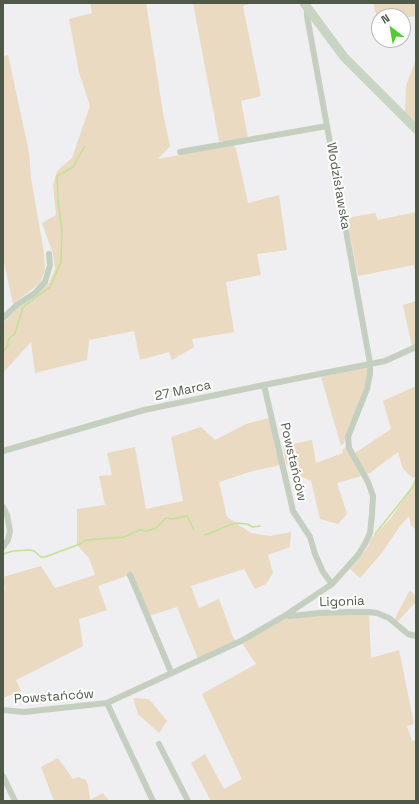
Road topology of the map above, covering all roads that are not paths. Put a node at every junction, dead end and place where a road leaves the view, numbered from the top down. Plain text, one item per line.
1 (305, 6) edge
2 (327, 126) junction
3 (416, 128) edge
4 (180, 152) dead end
5 (48, 254) dead end
6 (3, 318) edge
7 (416, 347) edge
8 (370, 363) junction
9 (264, 385) junction
10 (3, 451) edge
11 (3, 507) edge
12 (3, 547) edge
13 (130, 575) dead end
14 (332, 584) junction
15 (286, 615) junction
16 (416, 636) edge
17 (171, 672) junction
18 (107, 703) junction
19 (3, 710) edge
20 (159, 744) dead end
21 (3, 776) edge
22 (15, 801) edge
23 (153, 801) edge
24 (188, 801) edge

1 - 2 street, Wodzisławska
1 - 3 street, Wodzisławska
2 - 4 street
2 - 8 street, Wodzisławska
5 - 6 street
7 - 8 street
8 - 9 street, 27 Marca
8 - 14 street, Powstańców
9 - 10 street, 27 Marca
9 - 14 street, Powstańców
11 - 12 street
13 - 17 street
14 - 15 street, Powstańców
15 - 16 street, Ligonia
15 - 17 street, Powstańców
17 - 18 street, Powstańców
18 - 19 street, Powstańców
18 - 23 street, Powstańców
20 - 24 street
21 - 22 street

